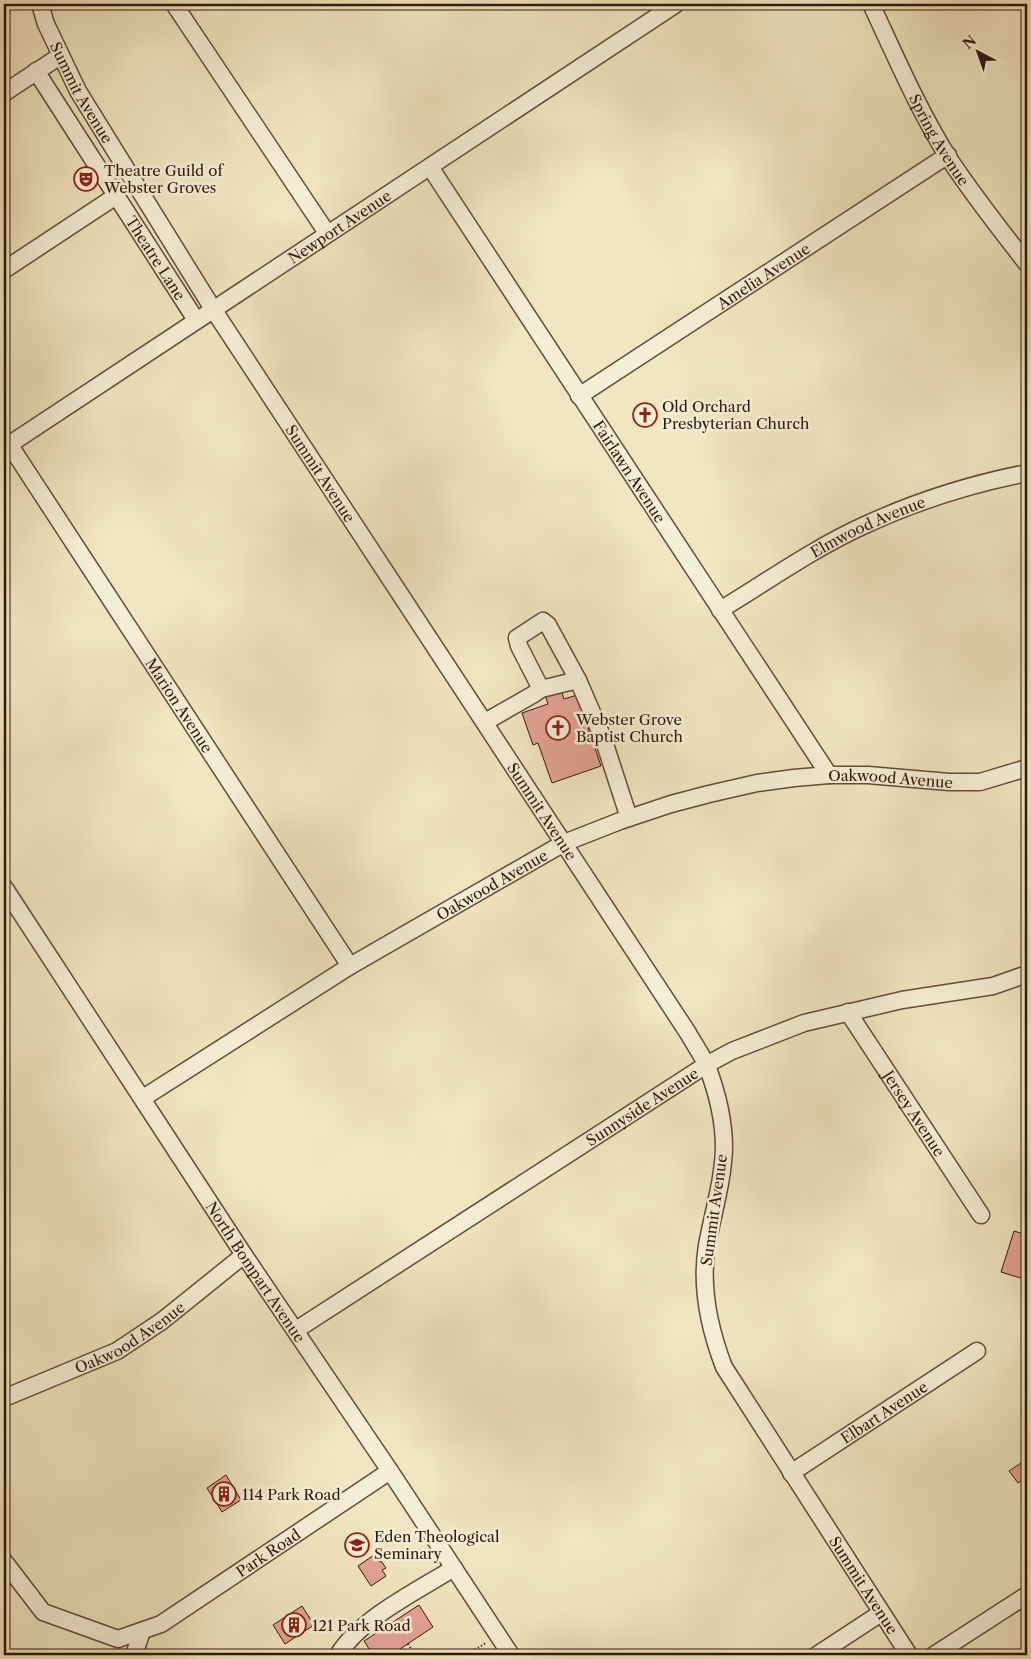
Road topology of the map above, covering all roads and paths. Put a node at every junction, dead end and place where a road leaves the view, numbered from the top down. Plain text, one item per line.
1 (40, 4) edge
2 (175, 4) edge
3 (676, 4) edge
4 (871, 4) edge
5 (60, 56) junction
6 (36, 71) junction
7 (4, 93) edge
8 (948, 156) junction
9 (430, 167) junction
10 (116, 196) junction
11 (328, 234) junction
12 (1027, 264) edge
13 (4, 270) edge
14 (213, 309) junction
15 (196, 320) junction
16 (579, 396) junction
17 (6, 446) edge
18 (1027, 473) edge
19 (720, 610) junction
20 (578, 680) junction
21 (541, 689) junction
22 (484, 722) junction
23 (1027, 768) edge
24 (829, 775) junction
25 (629, 818) junction
26 (564, 843) junction
27 (4, 887) edge
28 (350, 966) junction
29 (1027, 974) edge
30 (848, 1012) junction
31 (706, 1065) junction
32 (143, 1098) junction
33 (980, 1215) dead end
34 (244, 1255) junction
35 (296, 1330) junction
36 (977, 1350) dead end
37 (4, 1398) edge
38 (390, 1471) junction
39 (791, 1473) junction
40 (4, 1561) edge
41 (454, 1568) junction
42 (1027, 1595) edge
43 (882, 1613) junction
44 (142, 1631) junction
45 (498, 1635) junction
46 (408, 1644) dead end
47 (412, 1652) junction
48 (134, 1655) edge
49 (338, 1655) edge
50 (408, 1655) edge
51 (437, 1655) edge
52 (466, 1655) edge
53 (511, 1655) edge
54 (817, 1655) edge
55 (909, 1655) edge
56 (934, 1655) edge

1 - 5 street, Summit Avenue
2 - 11 street
3 - 9 street, Newport Avenue
4 - 8 street, Spring Avenue
5 - 6 street
5 - 14 street, Summit Avenue
6 - 7 street
6 - 10 street, Theatre Lane
8 - 12 street, Spring Avenue
8 - 16 street, Amelia Avenue
9 - 11 street, Newport Avenue
9 - 16 street, Fairlawn Avenue
10 - 13 street
10 - 15 street, Theatre Lane
11 - 14 street, Newport Avenue
14 - 15 street, Newport Avenue
14 - 22 street, Summit Avenue
15 - 17 street, Newport Avenue
16 - 19 street, Fairlawn Avenue
17 - 28 street, Marion Avenue
18 - 19 street, Elmwood Avenue
19 - 24 street, Fairlawn Avenue
20 - 21 street
20 - 21 street
20 - 25 street
21 - 22 street
22 - 26 street, Summit Avenue
23 - 24 street, Oakwood Avenue
24 - 25 street, Oakwood Avenue
25 - 26 street, Oakwood Avenue
26 - 28 street, Oakwood Avenue
26 - 31 street, Summit Avenue
27 - 32 street, North Bompart Avenue
28 - 32 street, Oakwood Avenue
29 - 30 street, Sunnyside Avenue
30 - 31 street, Sunnyside Avenue
30 - 33 street, Jersey Avenue
31 - 35 street, Sunnyside Avenue
31 - 39 street, Summit Avenue
32 - 34 street, North Bompart Avenue
34 - 35 street, North Bompart Avenue
34 - 37 street, Oakwood Avenue
35 - 38 street, North Bompart Avenue
36 - 39 street, Elbart Avenue
38 - 41 street, North Bompart Avenue
38 - 44 street, Park Road
39 - 43 street, Summit Avenue
40 - 44 street, Park Road
41 - 45 street, North Bompart Avenue
41 - 49 street
42 - 56 street
43 - 54 street
43 - 55 street, Summit Avenue
44 - 48 street
45 - 52 path
45 - 53 street, North Bompart Avenue
46 - 47 path
47 - 50 path
47 - 51 path

